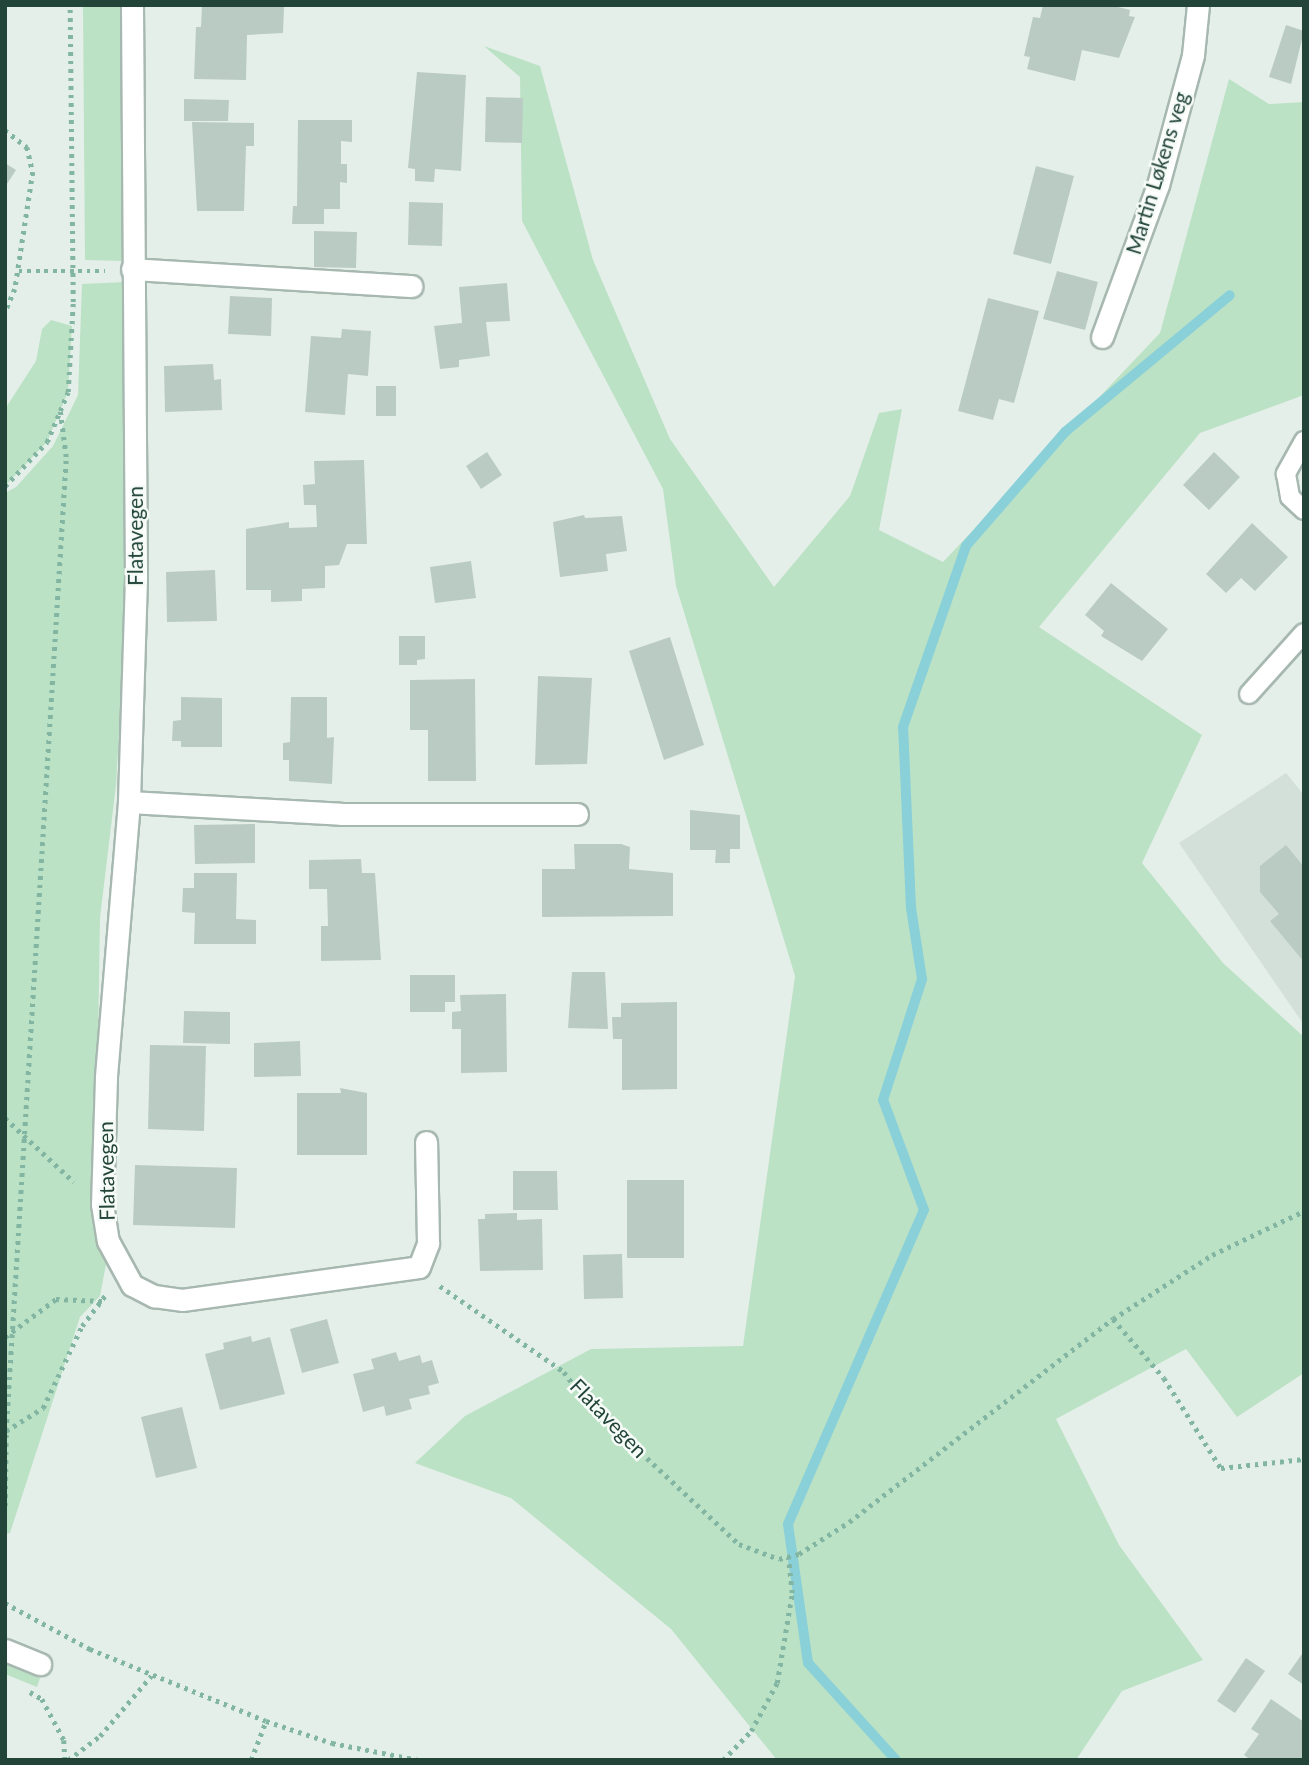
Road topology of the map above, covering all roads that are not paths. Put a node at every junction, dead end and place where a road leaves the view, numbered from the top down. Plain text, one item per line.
1 (132, 5) edge
2 (1198, 5) edge
3 (132, 269) junction
4 (411, 286) dead end
5 (1102, 337) dead end
6 (1304, 440) edge
7 (1304, 510) edge
8 (1304, 633) edge
9 (1249, 694) dead end
10 (128, 802) junction
11 (578, 814) dead end
12 (426, 1142) dead end
13 (5, 1650) edge
14 (40, 1664) dead end

1 - 3 street, Flatavegen
2 - 5 street, Martin Løkens veg
3 - 4 street
3 - 10 street, Flatavegen
6 - 7 lane
8 - 9 lane
10 - 11 street
10 - 12 street, Flatavegen
13 - 14 street

